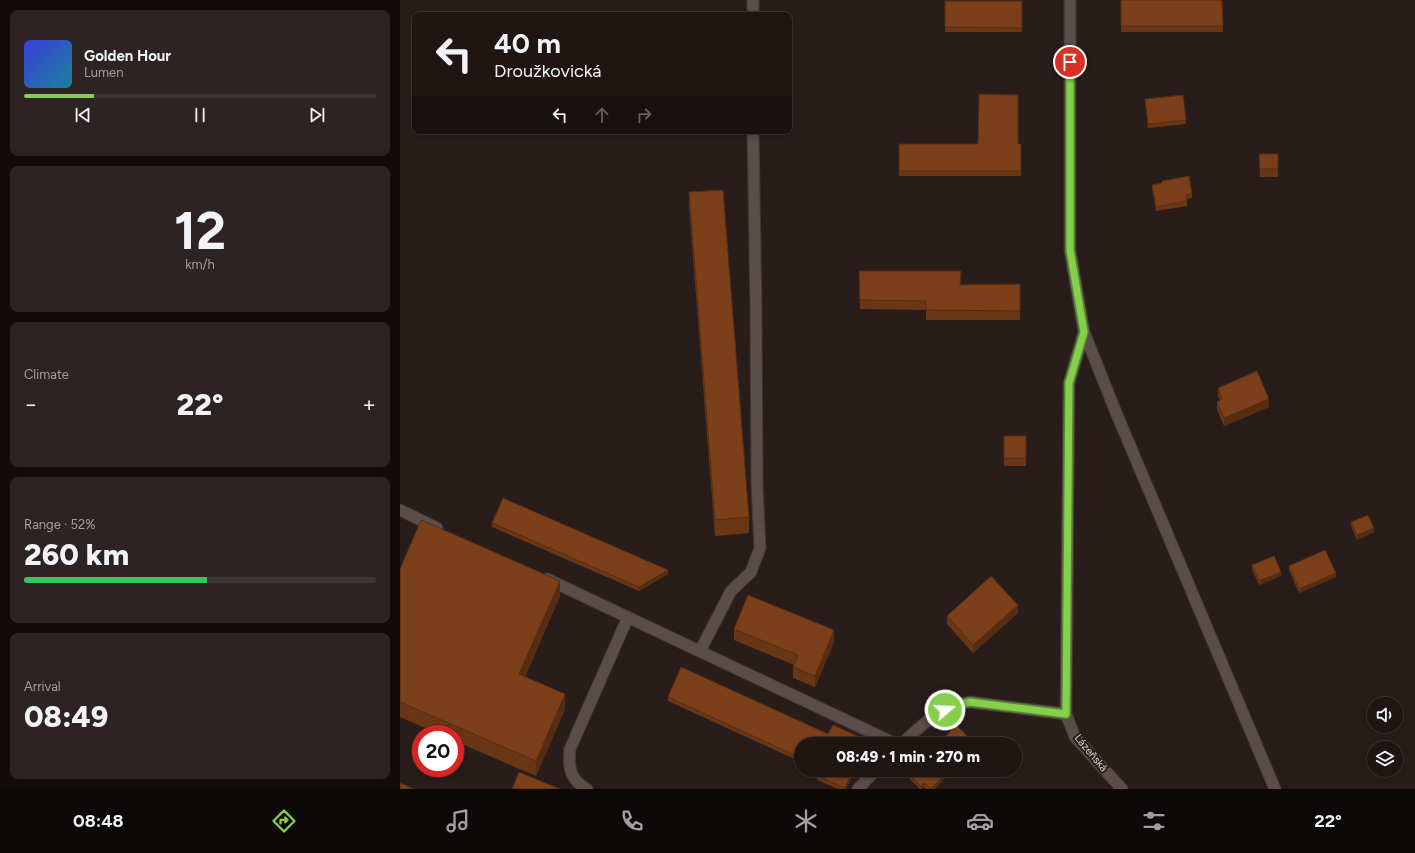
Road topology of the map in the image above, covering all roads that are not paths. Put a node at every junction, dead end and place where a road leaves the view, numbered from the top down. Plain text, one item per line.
1 (753, 0) edge
2 (1070, 0) edge
3 (753, 12) edge
4 (753, 134) edge
5 (1084, 332) junction
6 (400, 510) edge
7 (450, 534) edge
8 (535, 574) edge
9 (628, 617) junction
10 (700, 650) junction
11 (1066, 714) junction
12 (881, 737) edge
13 (909, 737) edge
14 (869, 777) edge
15 (588, 789) edge
16 (858, 789) edge
17 (1122, 789) edge
18 (1275, 789) edge

1 - 3 street
2 - 5 street
4 - 10 street
5 - 11 street
5 - 18 street
6 - 7 street
8 - 9 street
9 - 10 street
9 - 15 street
10 - 12 street
11 - 13 street
11 - 17 street, Lázeňská
14 - 16 street

